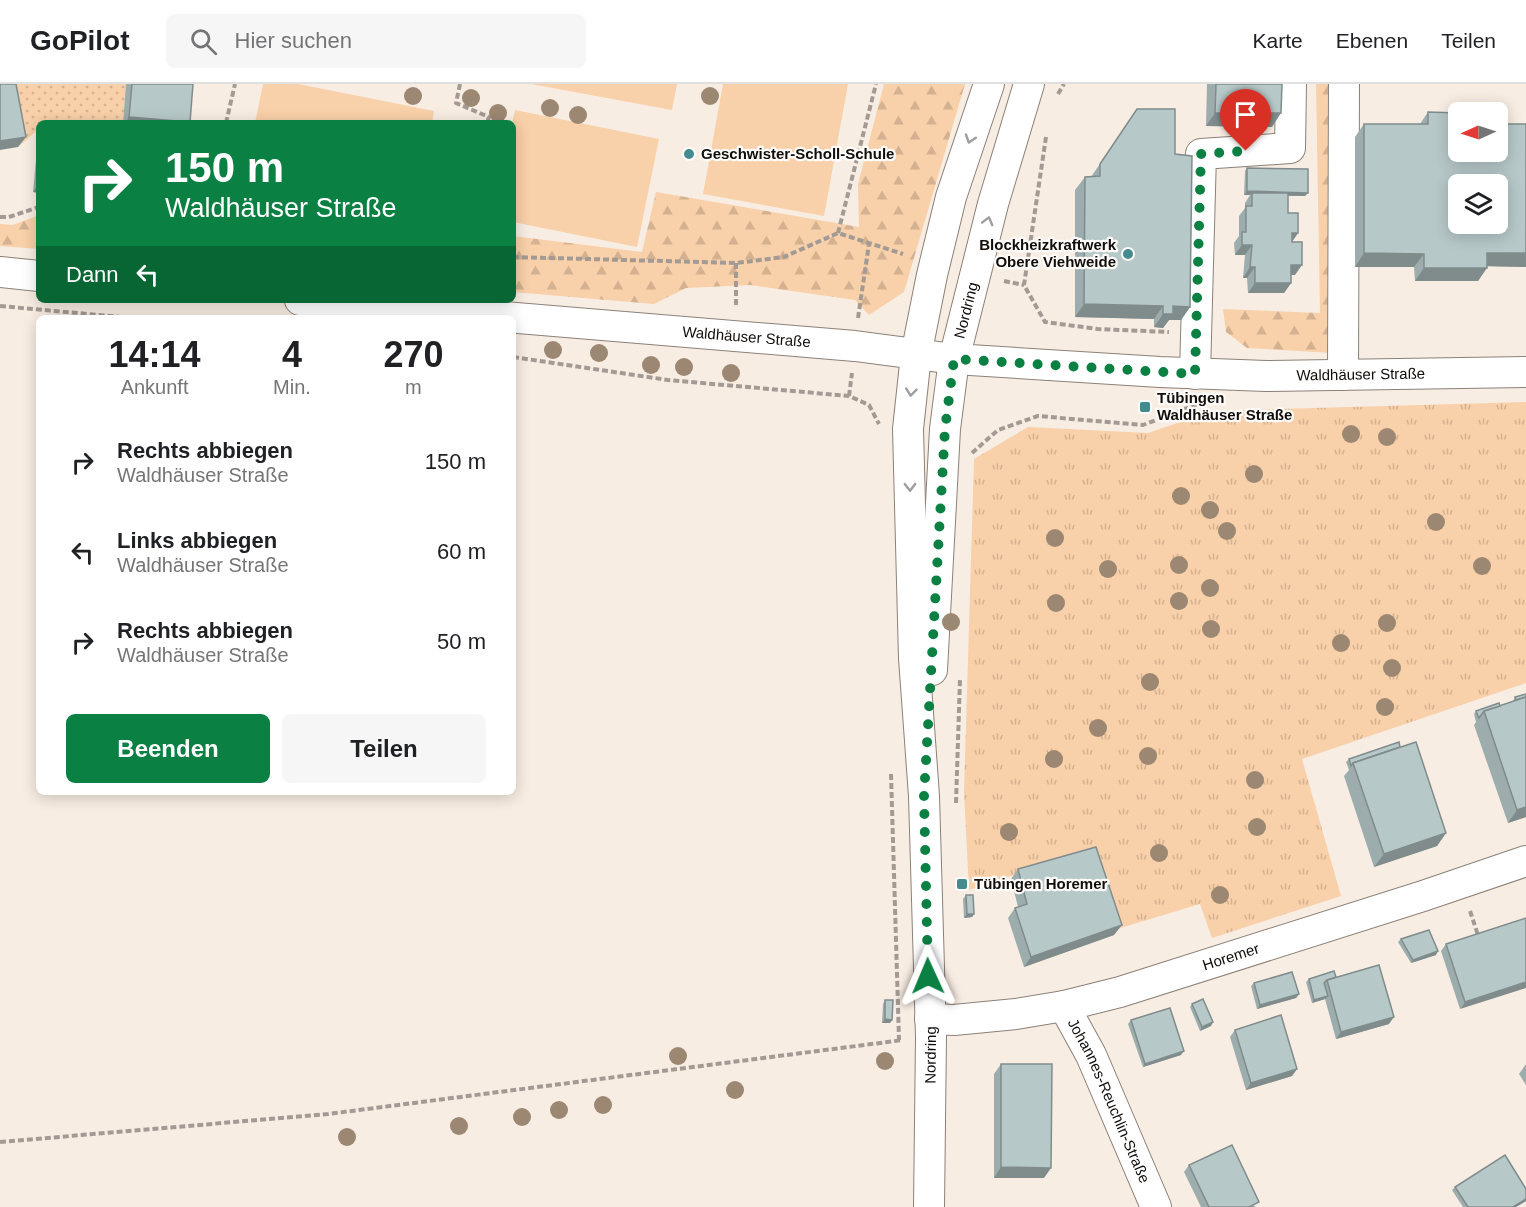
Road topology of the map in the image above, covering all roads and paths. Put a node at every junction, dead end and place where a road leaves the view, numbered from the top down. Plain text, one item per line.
1 (235, 84) edge
2 (460, 84) edge
3 (876, 84) edge
4 (989, 84) edge
5 (1029, 84) edge
6 (1064, 84) edge
7 (1291, 84) edge
8 (1344, 84) edge
9 (1055, 99) dead end
10 (227, 120) edge
11 (488, 120) edge
12 (1047, 129) dead end
13 (36, 208) edge
14 (0, 217) edge
15 (838, 233) junction
16 (869, 244) junction
17 (903, 254) dead end
18 (516, 257) edge
19 (736, 263) junction
20 (0, 272) edge
21 (36, 276) edge
22 (1000, 281) dead end
23 (1024, 285) junction
24 (335, 303) edge
25 (0, 306) edge
26 (858, 311) dead end
27 (99, 315) edge
28 (477, 315) edge
29 (516, 318) edge
30 (1196, 333) junction
31 (737, 337) junction
32 (916, 355) junction
33 (516, 357) edge
34 (954, 359) junction
35 (1526, 372) edge
36 (1195, 374) junction
37 (1343, 375) junction
38 (1205, 401) dead end
39 (908, 429) junction
40 (969, 455) dead end
41 (961, 669) dead end
42 (924, 796) junction
43 (955, 812) dead end
44 (1526, 861) edge
45 (1064, 1006) junction
46 (930, 1028) junction
47 (0, 1142) edge
48 (1147, 1203) edge
49 (929, 1207) edge

1 - 10 path
2 - 11 path
3 - 15 path
4 -> 32 street, Nordring
34 -> 5 street, Nordring
6 - 9 path
7 - 30 street
8 - 37 street
12 - 23 path
13 - 14 path
15 - 16 path
15 - 19 path
16 - 17 path
16 - 26 path
18 - 19 path
19 - 31 path
20 - 21 street
22 - 23 path
23 - 30 path
24 - 28 street, Waldhäuser Straße
25 - 27 path
29 - 31 street, Waldhäuser Straße
30 - 36 street
31 - 32 street, Waldhäuser Straße
32 - 34 street, Waldhäuser Straße
32 -> 39 street, Nordring
33 - 39 path
34 - 36 street, Waldhäuser Straße
34 - 42 street, Nordring
35 - 37 street, Waldhäuser Straße
36 - 37 street, Waldhäuser Straße
38 - 40 path
39 -> 42 street, Nordring
41 - 43 path
42 - 46 street, Nordring
44 - 45 street, Horemer
45 - 46 street, Horemer
45 - 48 street, Johannes-Reuchlin-Straße
46 - 47 path
46 - 49 street, Nordring

